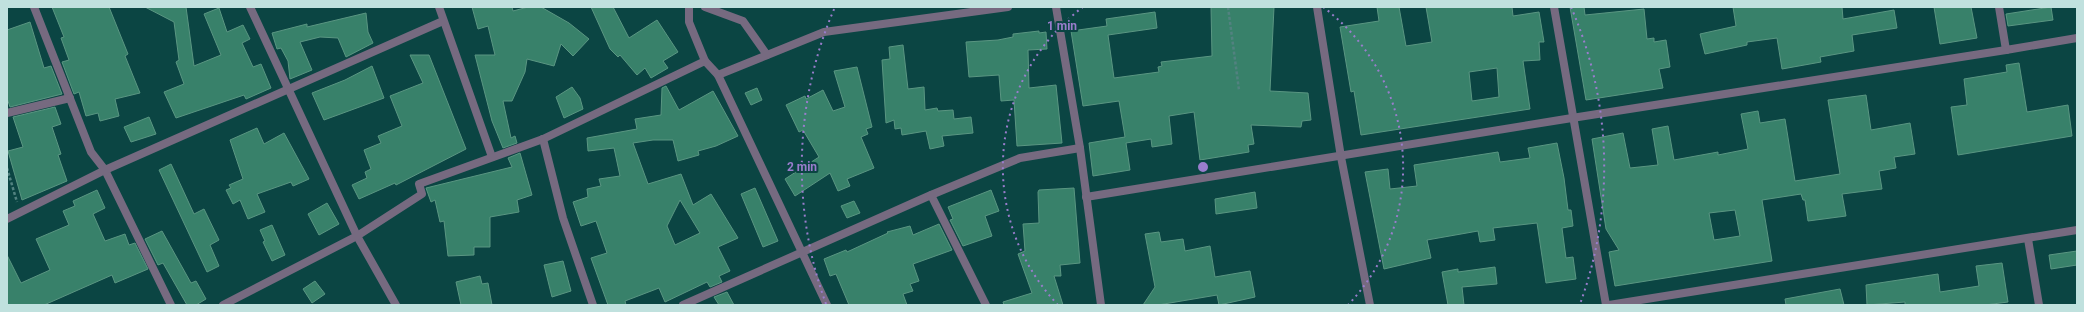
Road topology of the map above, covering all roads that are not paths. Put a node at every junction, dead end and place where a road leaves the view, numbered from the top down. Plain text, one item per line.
1 (34, 7) edge
2 (250, 7) edge
3 (439, 7) edge
4 (689, 7) edge
5 (705, 7) edge
6 (1008, 7) edge
7 (1056, 7) edge
8 (1317, 7) edge
9 (1554, 7) edge
10 (1999, 7) edge
11 (443, 21) junction
12 (2077, 38) edge
13 (2006, 50) junction
14 (767, 55) junction
15 (705, 61) junction
16 (718, 75) junction
17 (290, 89) junction
18 (70, 98) junction
19 (7, 113) edge
20 (1572, 118) junction
21 (542, 139) junction
22 (1080, 148) junction
23 (492, 157) junction
24 (1341, 157) junction
25 (105, 170) junction
26 (931, 195) junction
27 (1086, 197) junction
28 (7, 219) edge
29 (2077, 230) edge
30 (357, 236) junction
31 (2028, 240) junction
32 (801, 252) junction
33 (171, 305) edge
34 (223, 305) edge
35 (396, 305) edge
36 (593, 305) edge
37 (683, 305) edge
38 (827, 305) edge
39 (986, 305) edge
40 (1101, 305) edge
41 (1370, 305) edge
42 (1607, 305) edge
43 (2038, 305) edge

1 - 18 street
2 - 17 street
3 - 11 street
4 - 15 street
5 - 14 street
6 - 14 street
7 - 22 street
8 - 24 street
9 - 20 street
10 - 13 street
11 - 17 street
11 - 23 street
12 - 13 street
13 - 20 street
14 - 16 street
15 - 16 street
15 - 21 street
16 - 32 street
17 - 25 street
17 - 30 street
18 - 19 street
18 - 25 street
20 - 24 street
20 - 42 street
21 - 23 street
21 - 36 street
22 - 26 street
22 - 27 street
23 - 30 street
24 - 27 street
24 - 41 street
25 - 28 street
25 - 33 street
26 - 32 street
26 - 39 street
27 - 40 street
29 - 31 street
30 - 34 street
30 - 35 street
31 - 42 street
31 - 43 street
32 - 37 street
32 - 38 street

